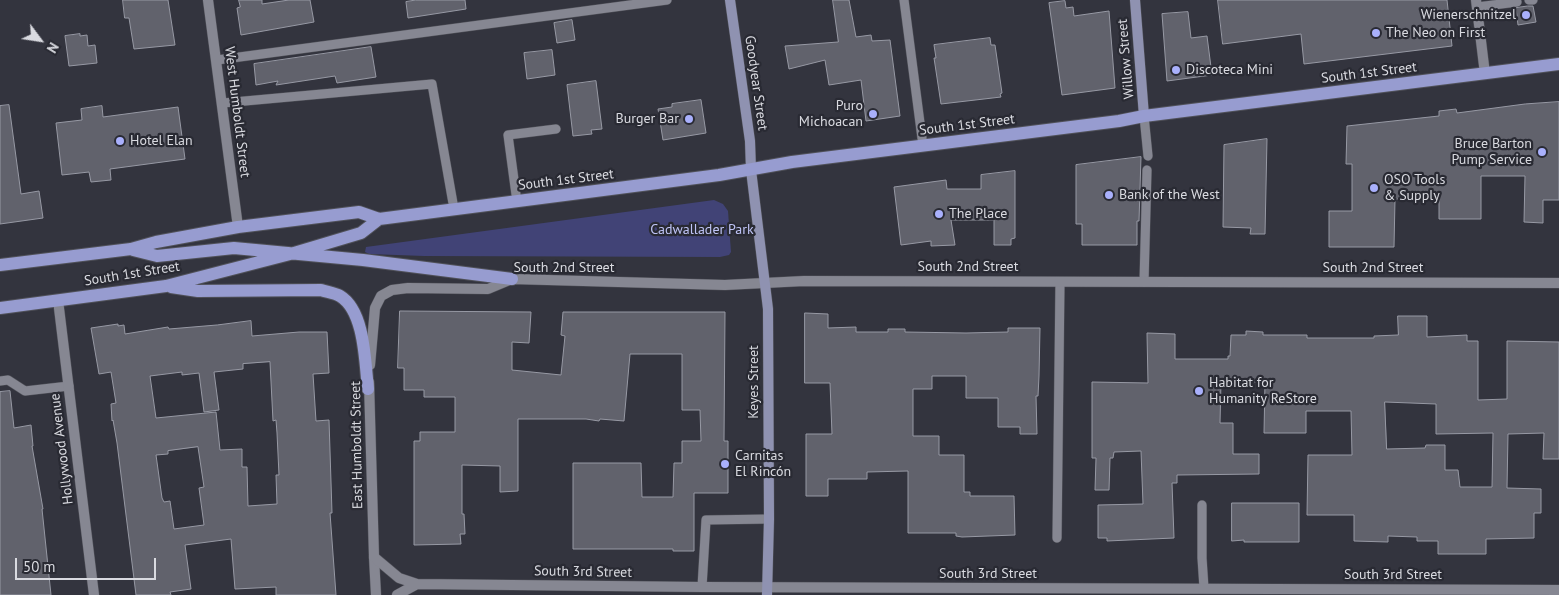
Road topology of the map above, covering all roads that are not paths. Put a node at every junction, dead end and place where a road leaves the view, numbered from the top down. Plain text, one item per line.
1 (208, 0) edge
2 (667, 0) edge
3 (730, 0) edge
4 (904, 0) edge
5 (1135, 0) edge
6 (1529, 0) edge
7 (1533, 0) edge
8 (1517, 2) dead end
9 (1477, 4) edge
10 (217, 60) junction
11 (1559, 64) edge
12 (1485, 74) junction
13 (222, 103) junction
14 (1144, 116) junction
15 (556, 129) dead end
16 (922, 146) junction
17 (1148, 156) dead end
18 (751, 170) junction
19 (1148, 170) dead end
20 (517, 202) junction
21 (454, 209) junction
22 (379, 219) junction
23 (238, 227) junction
24 (130, 249) junction
25 (294, 253) junction
26 (0, 265) edge
27 (512, 279) junction
28 (1060, 282) junction
29 (1144, 282) junction
30 (1559, 282) edge
31 (765, 284) junction
32 (166, 286) junction
33 (381, 296) joint
34 (58, 300) junction
35 (0, 308) edge
36 (0, 381) edge
37 (69, 386) junction
38 (368, 389) junction
39 (1202, 505) dead end
40 (769, 519) junction
41 (1057, 538) dead end
42 (374, 557) junction
43 (417, 584) junction
44 (702, 587) junction
45 (1204, 588) junction
46 (1559, 590) edge
47 (767, 591) edge
48 (1339, 592) edge
49 (1412, 592) edge
50 (94, 595) edge
51 (376, 595) edge
52 (397, 595) edge

1 - 10 street, West Humboldt Street
2 - 10 lane
3 - 18 main road, Goodyear Street
4 - 16 lane
5 - 14 main road, Willow Street
6 - 7 lane
8 - 9 lane
9 - 12 street
10 - 13 street, West Humboldt Street
11 - 12 main road, South 1st Street
12 - 14 main road, South 1st Street
13 - 21 lane
13 - 23 street, West Humboldt Street
14 - 16 main road, South 1st Street
14 - 17 lane
15 - 20 lane
16 - 18 main road, South 1st Street
18 - 20 main road, South 1st Street
18 - 31 main road, Keyes Street
19 - 29 lane
20 - 21 main road, South 1st Street
21 - 22 main road, South 1st Street
22 - 23 main road, South 1st Street
22 - 25 main road, South 1st Street
23 - 24 main road, South 1st Street
24 - 25 main road
24 - 26 main road, South 1st Street
25 - 27 main road
25 - 32 main road, South 1st Street
27 - 31 street, South 2nd Street
27 - 33 street, South 2nd Street
28 - 29 street, South 2nd Street
28 - 31 street, South 2nd Street
28 - 41 lane
29 - 30 street, South 2nd Street
31 - 40 main road, Keyes Street
32 - 34 main road, South 1st Street
32 - 38 main road
33 - 38 street, East Humboldt Street
34 - 35 main road, South 1st Street
34 - 37 street, Hollywood Avenue
36 - 37 lane
37 - 50 street, Hollywood Avenue
38 - 42 street, East Humboldt Street
39 - 45 lane
40 - 44 lane
40 - 47 main road, Keyes Street
42 - 43 street
42 - 51 street, East Humboldt Street
43 - 44 street, South 3rd Street
43 - 52 street
44 - 47 street, South 3rd Street
45 - 47 street, South 3rd Street
45 - 48 street, South 3rd Street
46 - 49 street, South 3rd Street
48 - 49 street, South 3rd Street

